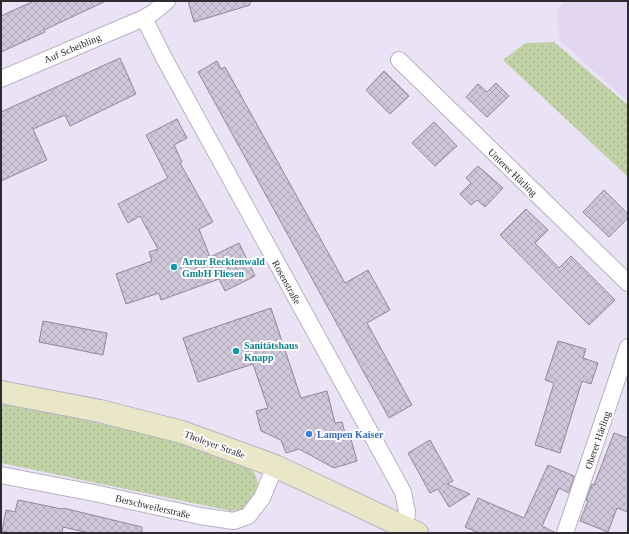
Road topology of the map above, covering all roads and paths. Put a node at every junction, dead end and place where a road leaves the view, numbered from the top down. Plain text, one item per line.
1 (167, 1) edge
2 (144, 18) junction
3 (399, 60) dead end
4 (1, 79) edge
5 (628, 283) edge
6 (628, 347) edge
7 (1, 392) edge
8 (275, 466) junction
9 (1, 475) edge
10 (410, 530) edge
11 (565, 533) edge

1 - 2 street, Auf Scheibling
2 - 4 street, Auf Scheibling
2 - 10 street, Rosenstraße
3 - 5 street, Unterer Härling
6 - 11 street, Oberer Härling
7 - 8 main road, Tholeyer Straße
8 - 9 street, Berschweilerstraße
8 - 10 main road, Tholeyer Straße

